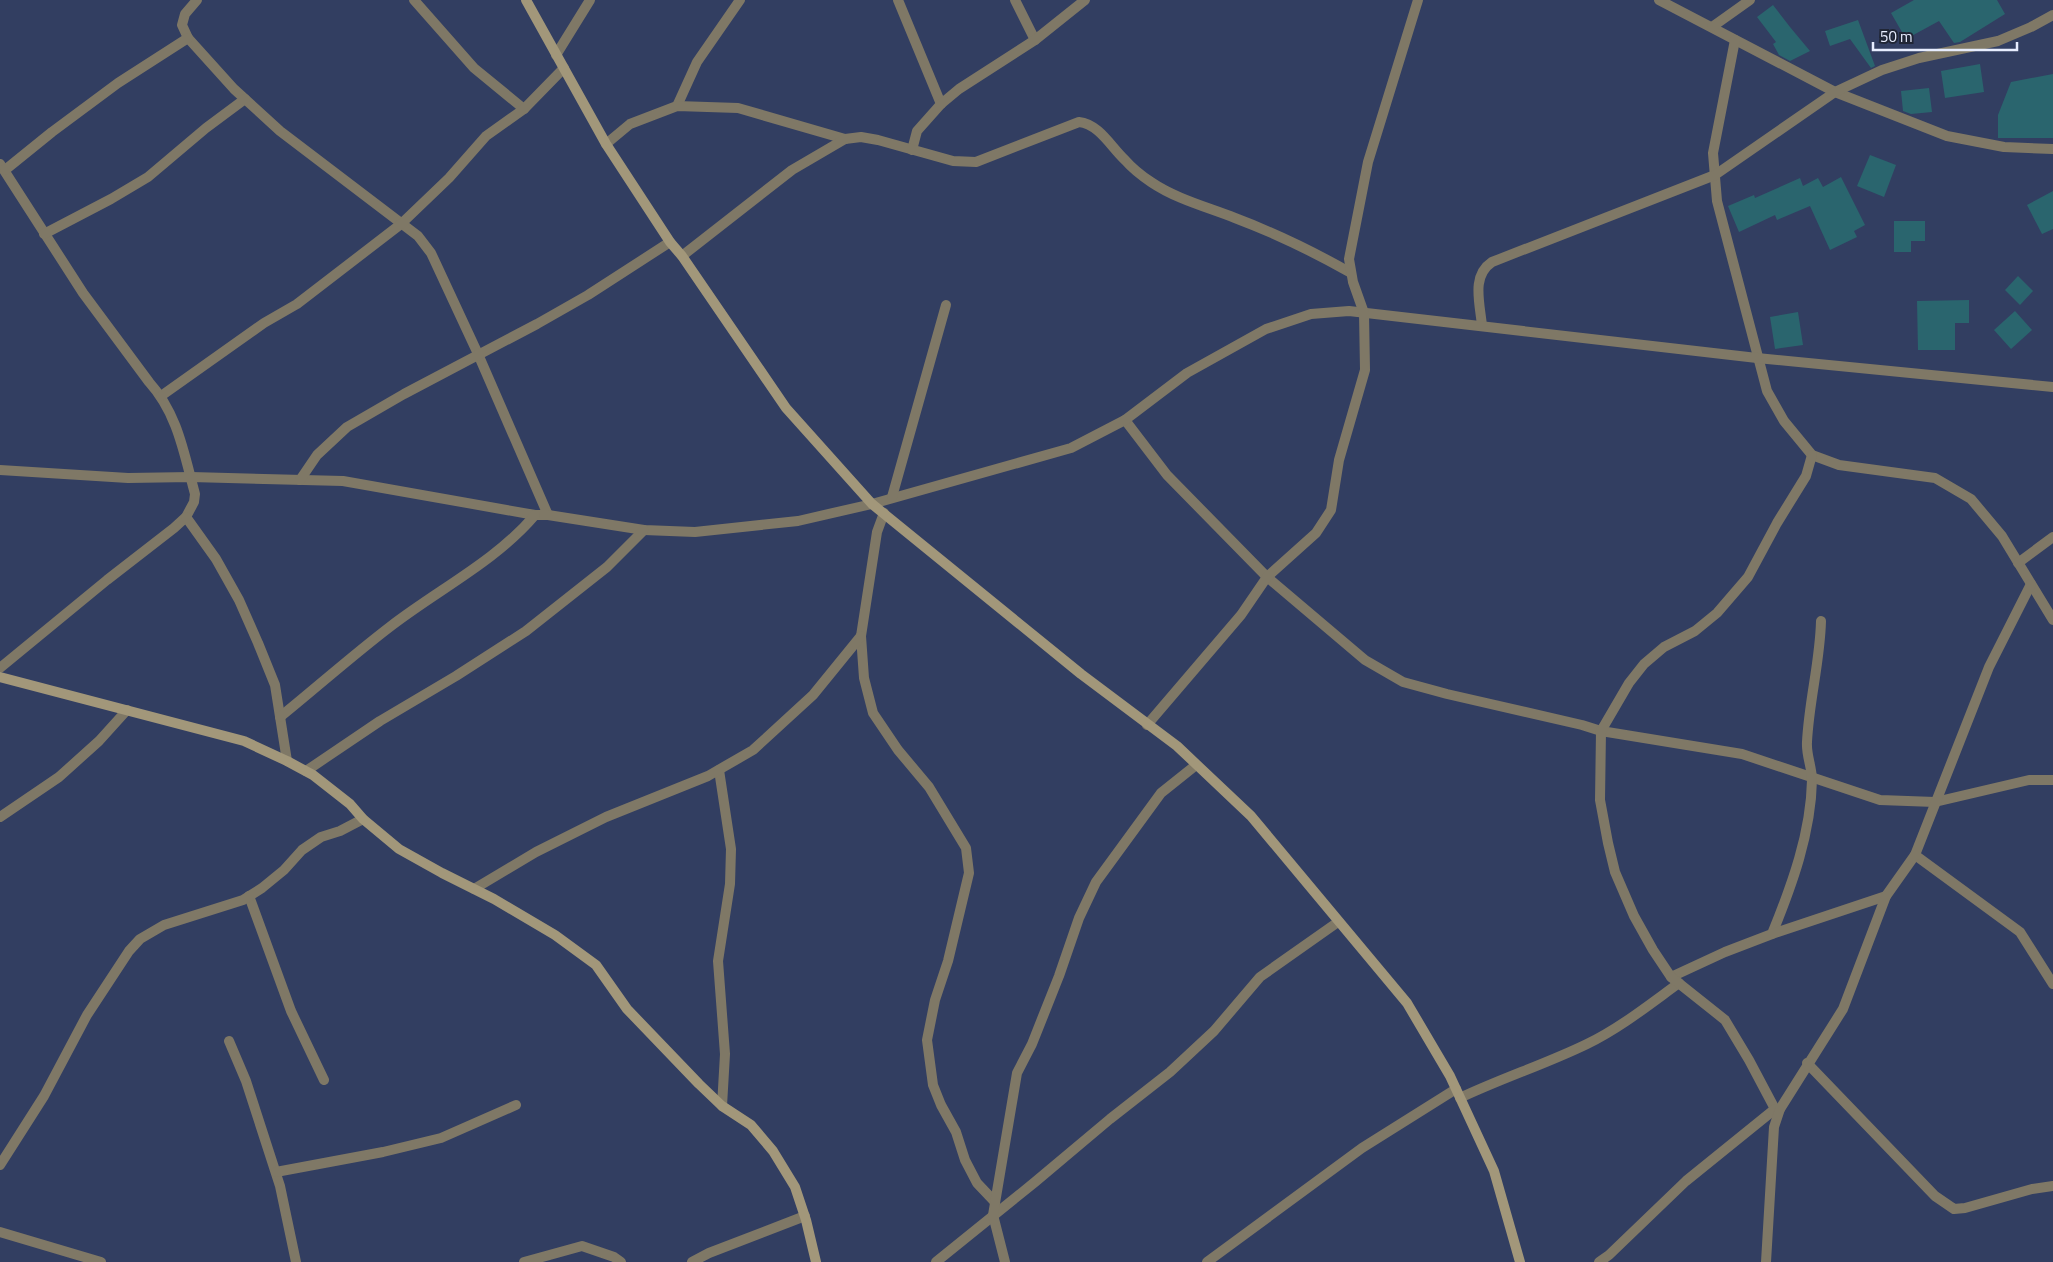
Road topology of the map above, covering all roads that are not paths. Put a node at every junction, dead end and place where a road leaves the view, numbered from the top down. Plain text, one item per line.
1 (197, 0) edge
2 (414, 0) edge
3 (526, 0) edge
4 (590, 0) edge
5 (740, 0) edge
6 (898, 0) edge
7 (1016, 0) edge
8 (1085, 0) edge
9 (1418, 0) edge
10 (1659, 0) edge
11 (1750, 0) edge
12 (2053, 15) edge
13 (1712, 28) junction
14 (188, 38) junction
15 (1035, 40) junction
16 (1735, 40) junction
17 (556, 55) junction
18 (564, 68) junction
19 (1835, 92) junction
20 (245, 99) junction
21 (941, 104) junction
22 (676, 106) junction
23 (524, 109) junction
24 (845, 139) junction
25 (606, 144) junction
26 (2053, 149) edge
27 (912, 150) junction
28 (2, 167) edge
29 (1715, 175) junction
30 (401, 224) junction
31 (44, 234) junction
32 (670, 242) junction
33 (682, 256) junction
34 (1351, 274) junction
35 (946, 305) dead end
36 (1364, 313) junction
37 (1482, 326) junction
38 (478, 354) junction
39 (1758, 358) junction
40 (2053, 387) edge
41 (161, 396) junction
42 (1125, 420) junction
43 (1812, 455) junction
44 (0, 470) edge
45 (191, 477) junction
46 (300, 480) junction
47 (892, 497) junction
48 (872, 504) junction
49 (884, 513) junction
50 (548, 514) junction
51 (535, 515) junction
52 (186, 517) junction
53 (644, 530) junction
54 (2053, 537) edge
55 (2018, 562) junction
56 (1267, 577) junction
57 (2031, 584) junction
58 (2053, 620) edge
59 (1821, 621) dead end
60 (861, 636) junction
61 (0, 668) edge
62 (0, 677) edge
63 (127, 710) junction
64 (280, 717) junction
65 (1147, 725) junction
66 (1601, 731) junction
67 (287, 761) junction
68 (1196, 764) junction
69 (719, 770) junction
70 (306, 771) junction
71 (1812, 779) junction
72 (2053, 780) edge
73 (1935, 802) junction
74 (0, 817) edge
75 (363, 819) junction
76 (1915, 855) junction
77 (474, 889) junction
78 (249, 896) junction
79 (1886, 896) junction
80 (1338, 922) junction
81 (1772, 934) junction
82 (1675, 980) junction
83 (2053, 984) edge
84 (230, 1041) dead end
85 (1807, 1063) junction
86 (324, 1080) dead end
87 (1458, 1093) junction
88 (516, 1105) dead end
89 (722, 1106) junction
90 (1777, 1109) junction
91 (0, 1165) edge
92 (276, 1172) junction
93 (2053, 1186) edge
94 (995, 1202) junction
95 (993, 1215) junction
96 (805, 1216) junction
97 (0, 1232) edge
98 (101, 1262) edge
99 (296, 1262) edge
100 (524, 1262) edge
101 (621, 1262) edge
102 (692, 1262) edge
103 (816, 1262) edge
104 (936, 1262) edge
105 (1005, 1262) edge
106 (1207, 1262) edge
107 (1520, 1262) edge
108 (1600, 1262) edge
109 (1766, 1262) edge

1 - 14 street
2 - 23 street
3 - 17 street
4 - 17 street
5 - 22 street
6 - 21 street
7 - 15 street
8 - 15 street
9 - 34 street
10 - 13 street
11 - 13 street
12 - 19 street
13 - 16 street
14 - 20 street
14 - 28 street
15 - 21 street
16 - 19 street
16 - 29 street
17 - 18 street
18 - 23 street
18 - 25 street
19 - 26 street
19 - 29 street
20 - 30 street
20 - 31 street
21 - 27 street
22 - 24 street
22 - 25 street
23 - 30 street
24 - 27 street
24 - 33 street
25 - 32 street
27 - 34 street
28 - 31 street
29 - 37 street
29 - 39 street
30 - 38 street
30 - 41 street
31 - 41 street
32 - 33 street
32 - 38 street
33 - 48 street
34 - 36 street
35 - 47 street
36 - 37 street
36 - 42 street
36 - 56 street
37 - 39 street
38 - 46 street
38 - 50 street
39 - 40 street
39 - 43 street
41 - 45 street
42 - 47 street
42 - 56 street
43 - 55 street
43 - 66 street
44 - 45 street
45 - 46 street
45 - 52 street
46 - 51 street
47 - 48 street
48 - 49 street
48 - 53 street
49 - 60 street
49 - 65 street
50 - 51 street
50 - 53 street
51 - 64 street
52 - 61 street
52 - 64 street
53 - 70 street
54 - 55 street
55 - 57 street
56 - 65 street
56 - 66 street
57 - 58 street
57 - 73 street
59 - 71 street
60 - 69 street
60 - 94 street
62 - 63 street
63 - 67 street
63 - 74 street
64 - 67 street
65 - 68 street
66 - 71 street
66 - 82 street
67 - 70 street
68 - 80 street
68 - 94 street
69 - 77 street
69 - 89 street
70 - 75 street
71 - 73 street
71 - 81 street
72 - 73 street
73 - 76 street
75 - 77 street
75 - 78 street
76 - 79 street
76 - 83 street
77 - 89 street
78 - 86 street
78 - 91 street
79 - 81 street
79 - 85 street
80 - 87 street
80 - 95 street
81 - 82 street
82 - 87 street
82 - 90 street
84 - 92 street
85 - 90 street
85 - 93 street
87 - 106 street
87 - 107 street
88 - 92 street
89 - 96 street
90 - 108 street
90 - 109 street
92 - 99 street
94 - 95 street
95 - 104 street
95 - 105 street
96 - 102 street
96 - 103 street
97 - 98 street
100 - 101 street

